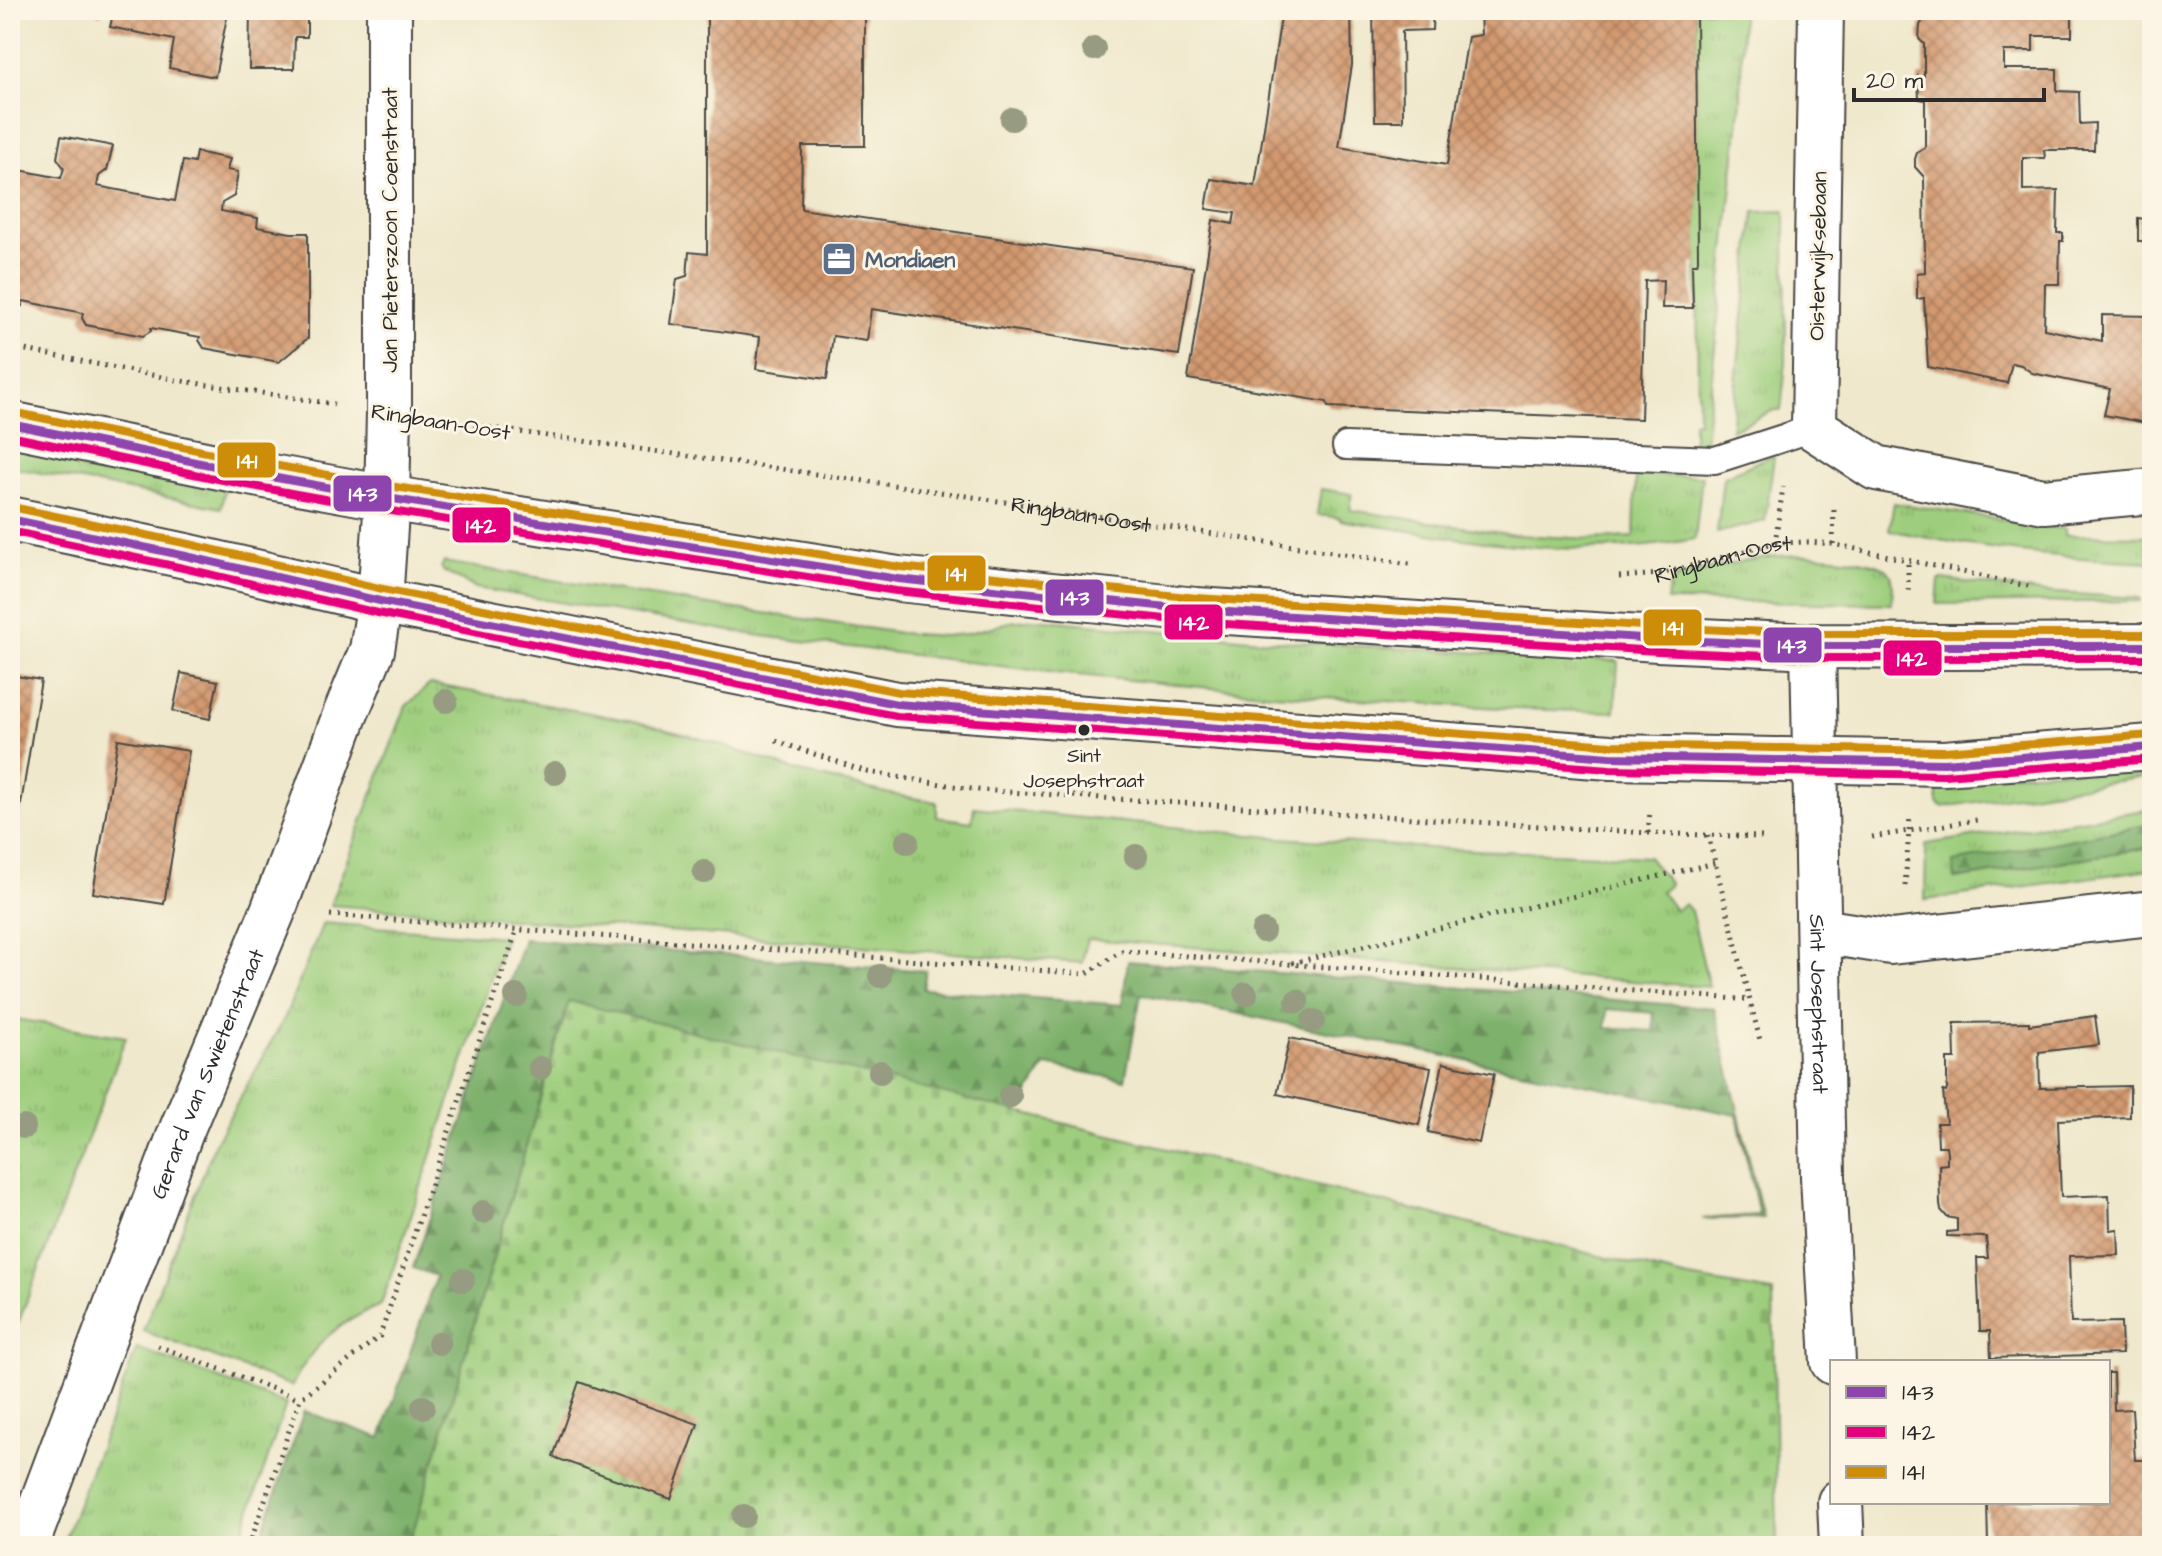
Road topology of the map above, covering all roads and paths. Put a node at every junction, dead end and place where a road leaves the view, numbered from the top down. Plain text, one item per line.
1 (389, 10) edge
2 (1821, 10) edge
3 (10, 347) edge
4 (389, 413) junction
5 (10, 424) edge
6 (1814, 428) junction
7 (1346, 446) dead end
8 (2152, 491) edge
9 (387, 498) junction
10 (10, 519) edge
11 (1908, 561) junction
12 (1418, 565) dead end
13 (1615, 577) dead end
14 (2040, 589) dead end
15 (380, 601) junction
16 (1813, 646) junction
17 (1907, 646) junction
18 (2152, 646) edge
19 (2152, 747) edge
20 (1815, 760) junction
21 (1909, 762) junction
22 (1988, 819) dead end
23 (1910, 830) junction
24 (1648, 833) dead end
25 (1708, 835) junction
26 (1817, 838) junction
27 (1715, 863) junction
28 (273, 911) junction
29 (2152, 913) edge
30 (517, 929) junction
31 (1820, 931) junction
32 (1891, 942) junction
33 (1286, 965) junction
34 (1750, 1000) junction
35 (1764, 1055) dead end
36 (108, 1328) junction
37 (1833, 1360) edge
38 (300, 1399) junction
39 (1840, 1504) edge
40 (26, 1546) edge
41 (249, 1546) edge
42 (1842, 1546) edge

1 - 4 main road, Jan Pieterszoon Coenstraat
2 - 6 main road, Oisterwijksebaan
3 - 4 path, Ringbaan-Oost
4 - 9 main road, Jan Pieterszoon Coenstraat
4 - 12 path, Ringbaan-Oost
5 - 9 main road
6 - 7 lane
6 - 8 main road
9 - 15 main road
9 - 16 main road
10 - 15 main road
11 - 13 path, Ringbaan-Oost
11 - 14 path, Ringbaan-Oost
11 - 17 path
15 - 20 main road
15 - 28 main road, Gerard van Swietenstraat
16 - 17 main road
16 - 20 main road, Sint Josephstraat
17 - 18 main road
19 - 21 main road
20 - 21 main road
20 - 26 main road, Sint Josephstraat
21 - 23 path
22 - 23 path
23 - 26 path
23 - 32 path
24 - 25 path
25 - 26 path
25 - 27 path
26 - 31 main road, Sint Josephstraat
27 - 33 path
27 - 34 path
28 - 30 path
28 - 36 main road, Gerard van Swietenstraat
29 - 32 main road
30 - 33 path
30 - 38 path
31 - 32 main road
31 - 37 main road, Sint Josephstraat
33 - 34 path
34 - 35 path
36 - 38 path
36 - 40 main road, Gerard van Swietenstraat
38 - 41 path
39 - 42 main road

